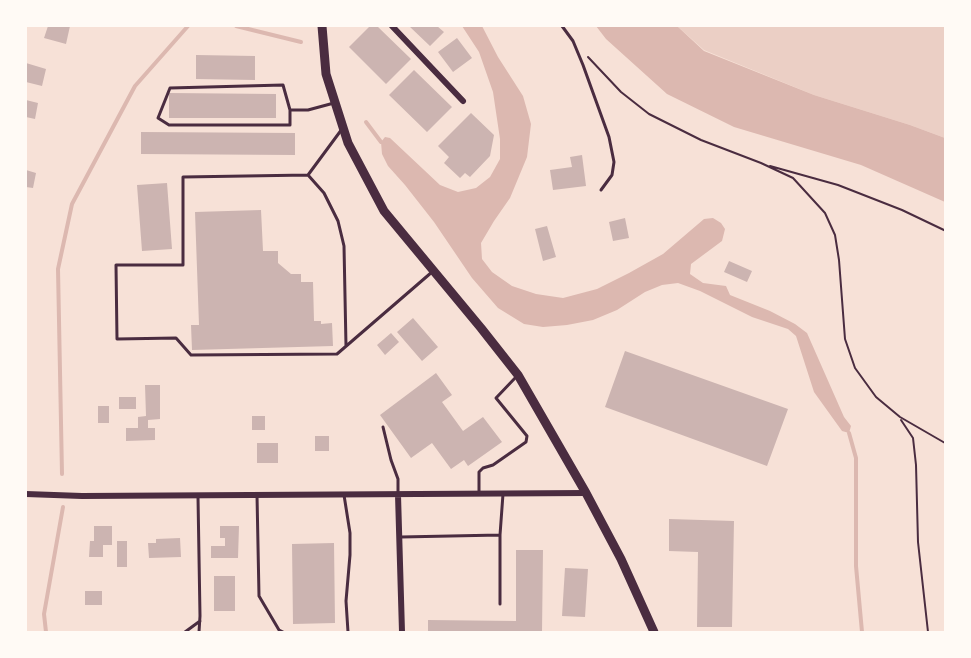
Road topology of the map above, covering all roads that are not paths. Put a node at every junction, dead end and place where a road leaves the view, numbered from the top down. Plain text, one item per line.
1 (322, 26) edge
2 (392, 26) edge
3 (562, 26) edge
4 (464, 101) dead end
5 (335, 103) junction
6 (290, 110) junction
7 (343, 128) junction
8 (308, 175) junction
9 (601, 190) dead end
10 (434, 270) junction
11 (346, 346) junction
12 (518, 375) junction
13 (383, 427) dead end
14 (586, 493) junction
15 (26, 494) edge
16 (479, 494) junction
17 (503, 494) junction
18 (198, 495) junction
19 (257, 495) junction
20 (344, 495) junction
21 (398, 495) junction
22 (500, 535) junction
23 (399, 537) junction
24 (500, 604) dead end
25 (200, 621) junction
26 (185, 633) edge
27 (198, 633) edge
28 (283, 633) edge
29 (348, 633) edge
30 (402, 633) edge
31 (654, 633) edge

1 - 5 main road
2 - 4 street
3 - 9 lane
5 - 6 lane
5 - 7 main road
6 - 6 lane
7 - 8 lane
7 - 10 main road
8 - 11 lane
8 - 11 lane
10 - 11 lane
10 - 12 main road
12 - 14 main road
12 - 16 lane
13 - 21 lane
14 - 17 street
14 - 31 main road
15 - 18 street
16 - 17 street
16 - 21 street
17 - 22 lane
18 - 19 street
18 - 25 lane
19 - 20 street
19 - 28 lane
20 - 21 street
20 - 29 lane
21 - 23 street
22 - 23 lane
22 - 24 lane
23 - 30 street
25 - 26 lane
25 - 27 lane

